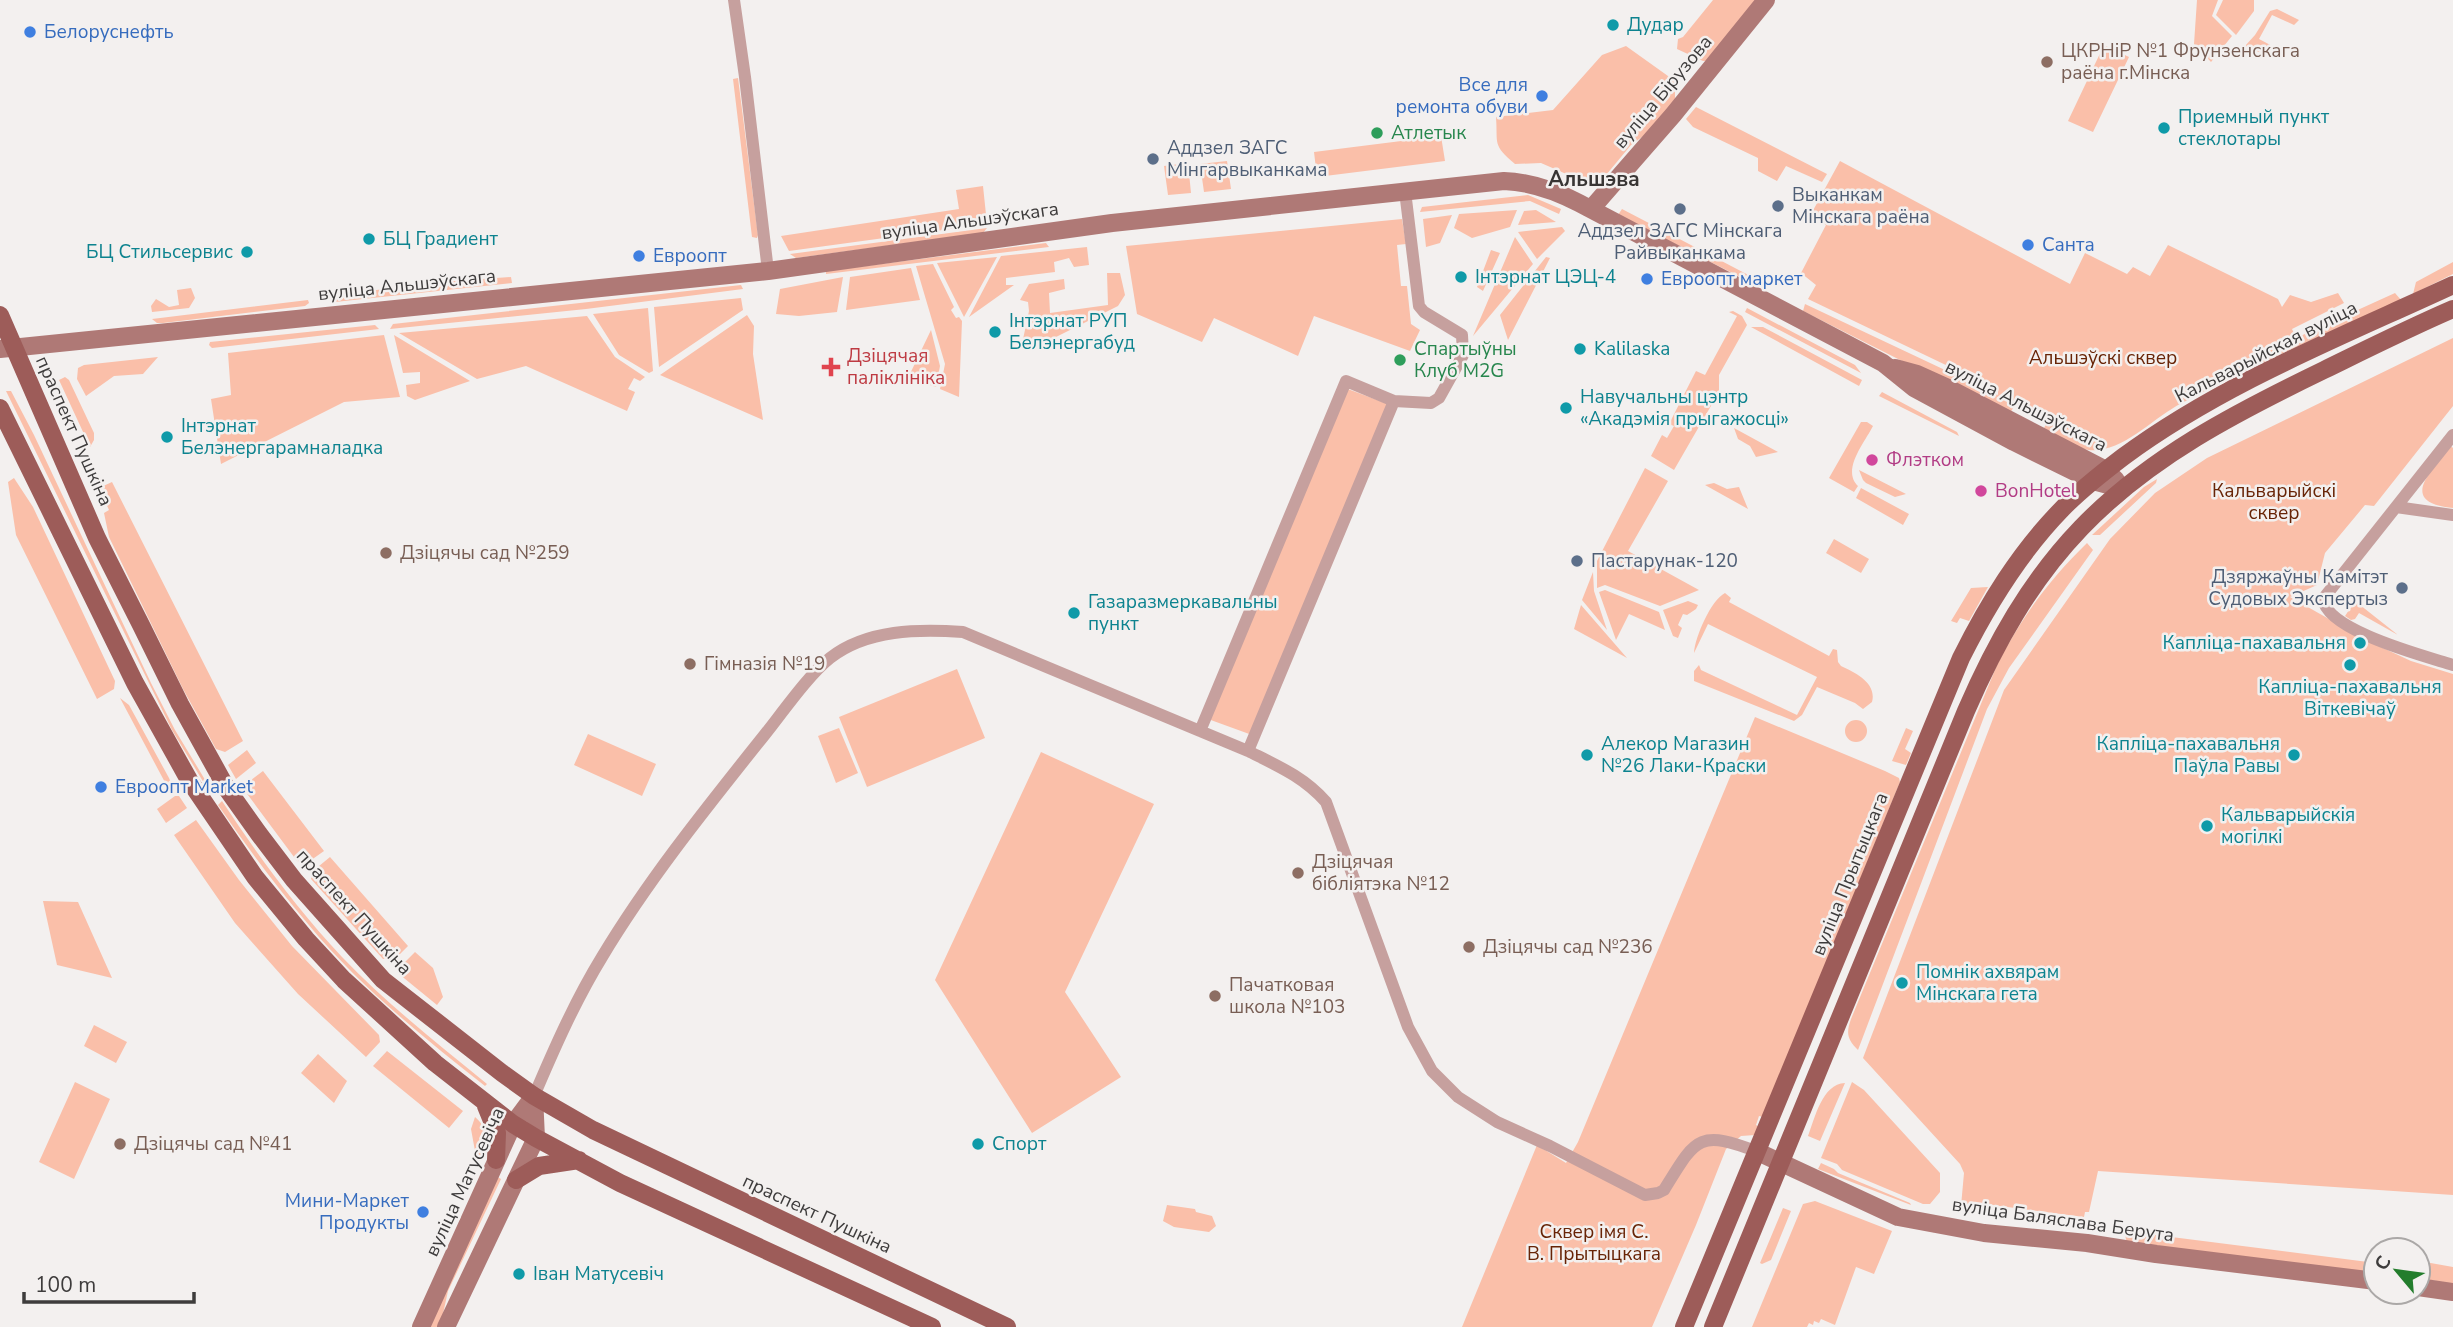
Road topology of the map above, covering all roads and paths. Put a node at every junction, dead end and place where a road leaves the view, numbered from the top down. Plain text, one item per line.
1 (734, 0) edge
2 (1766, 0) edge
3 (1405, 191) junction
4 (1591, 209) junction
5 (768, 271) junction
6 (2453, 285) edge
7 (2453, 309) edge
8 (0, 315) edge
9 (5, 347) edge
10 (1394, 401) junction
11 (0, 408) edge
12 (2453, 435) edge
13 (2099, 476) junction
14 (2123, 489) junction
15 (2396, 507) junction
16 (2453, 515) edge
17 (2453, 665) edge
18 (1200, 731) junction
19 (1248, 751) junction
20 (534, 1096) junction
21 (483, 1100) junction
22 (513, 1124) junction
23 (536, 1138) junction
24 (1758, 1152) junction
25 (496, 1160) junction
26 (579, 1160) junction
27 (1782, 1163) junction
28 (516, 1180) junction
29 (2362, 1279) edge
30 (2432, 1289) edge
31 (2453, 1292) edge
32 (421, 1327) edge
33 (446, 1327) edge
34 (932, 1327) edge
35 (1007, 1327) edge
36 (1684, 1327) edge
37 (1713, 1327) edge

1 - 5 street
2 - 4 main road, вуліца Бірузова
3 - 4 main road, вуліца Альшэўскага
3 - 5 main road, вуліца Альшэўскага
3 - 10 street
4 - 13 main road, вуліца Альшэўскага
5 - 9 main road, вуліца Альшэўскага
6 - 13 main road, Кальварыйская вуліца
7 - 14 main road, Кальварыйская вуліца
8 - 9 main road, праспект Пушкіна
9 - 20 main road, праспект Пушкіна
10 - 18 street
10 - 19 street
11 - 21 main road
12 - 15 street
13 - 14 main road, вуліца Альшэўскага
13 - 24 main road, вуліца Прытыцкага
14 - 27 main road
15 - 16 street
15 - 17 street
18 - 19 street
18 - 20 street
19 - 24 street
20 - 22 main road, вуліца Матусевіча
20 - 23 main road, вуліца Матусевіча
20 - 35 main road, праспект Пушкіна
21 - 22 main road
21 - 25 main road
22 - 23 main road
22 - 25 main road, вуліца Матусевіча
23 - 26 main road
23 - 28 main road, вуліца Матусевіча
24 - 27 main road, вуліца Баляслава Берута
24 - 36 main road, вуліца Прытыцкага
25 - 32 main road, вуліца Матусевіча
26 - 28 main road
26 - 34 main road
27 - 29 main road, вуліца Баляслава Берута
27 - 37 main road
28 - 33 main road, вуліца Матусевіча
30 - 31 main road

